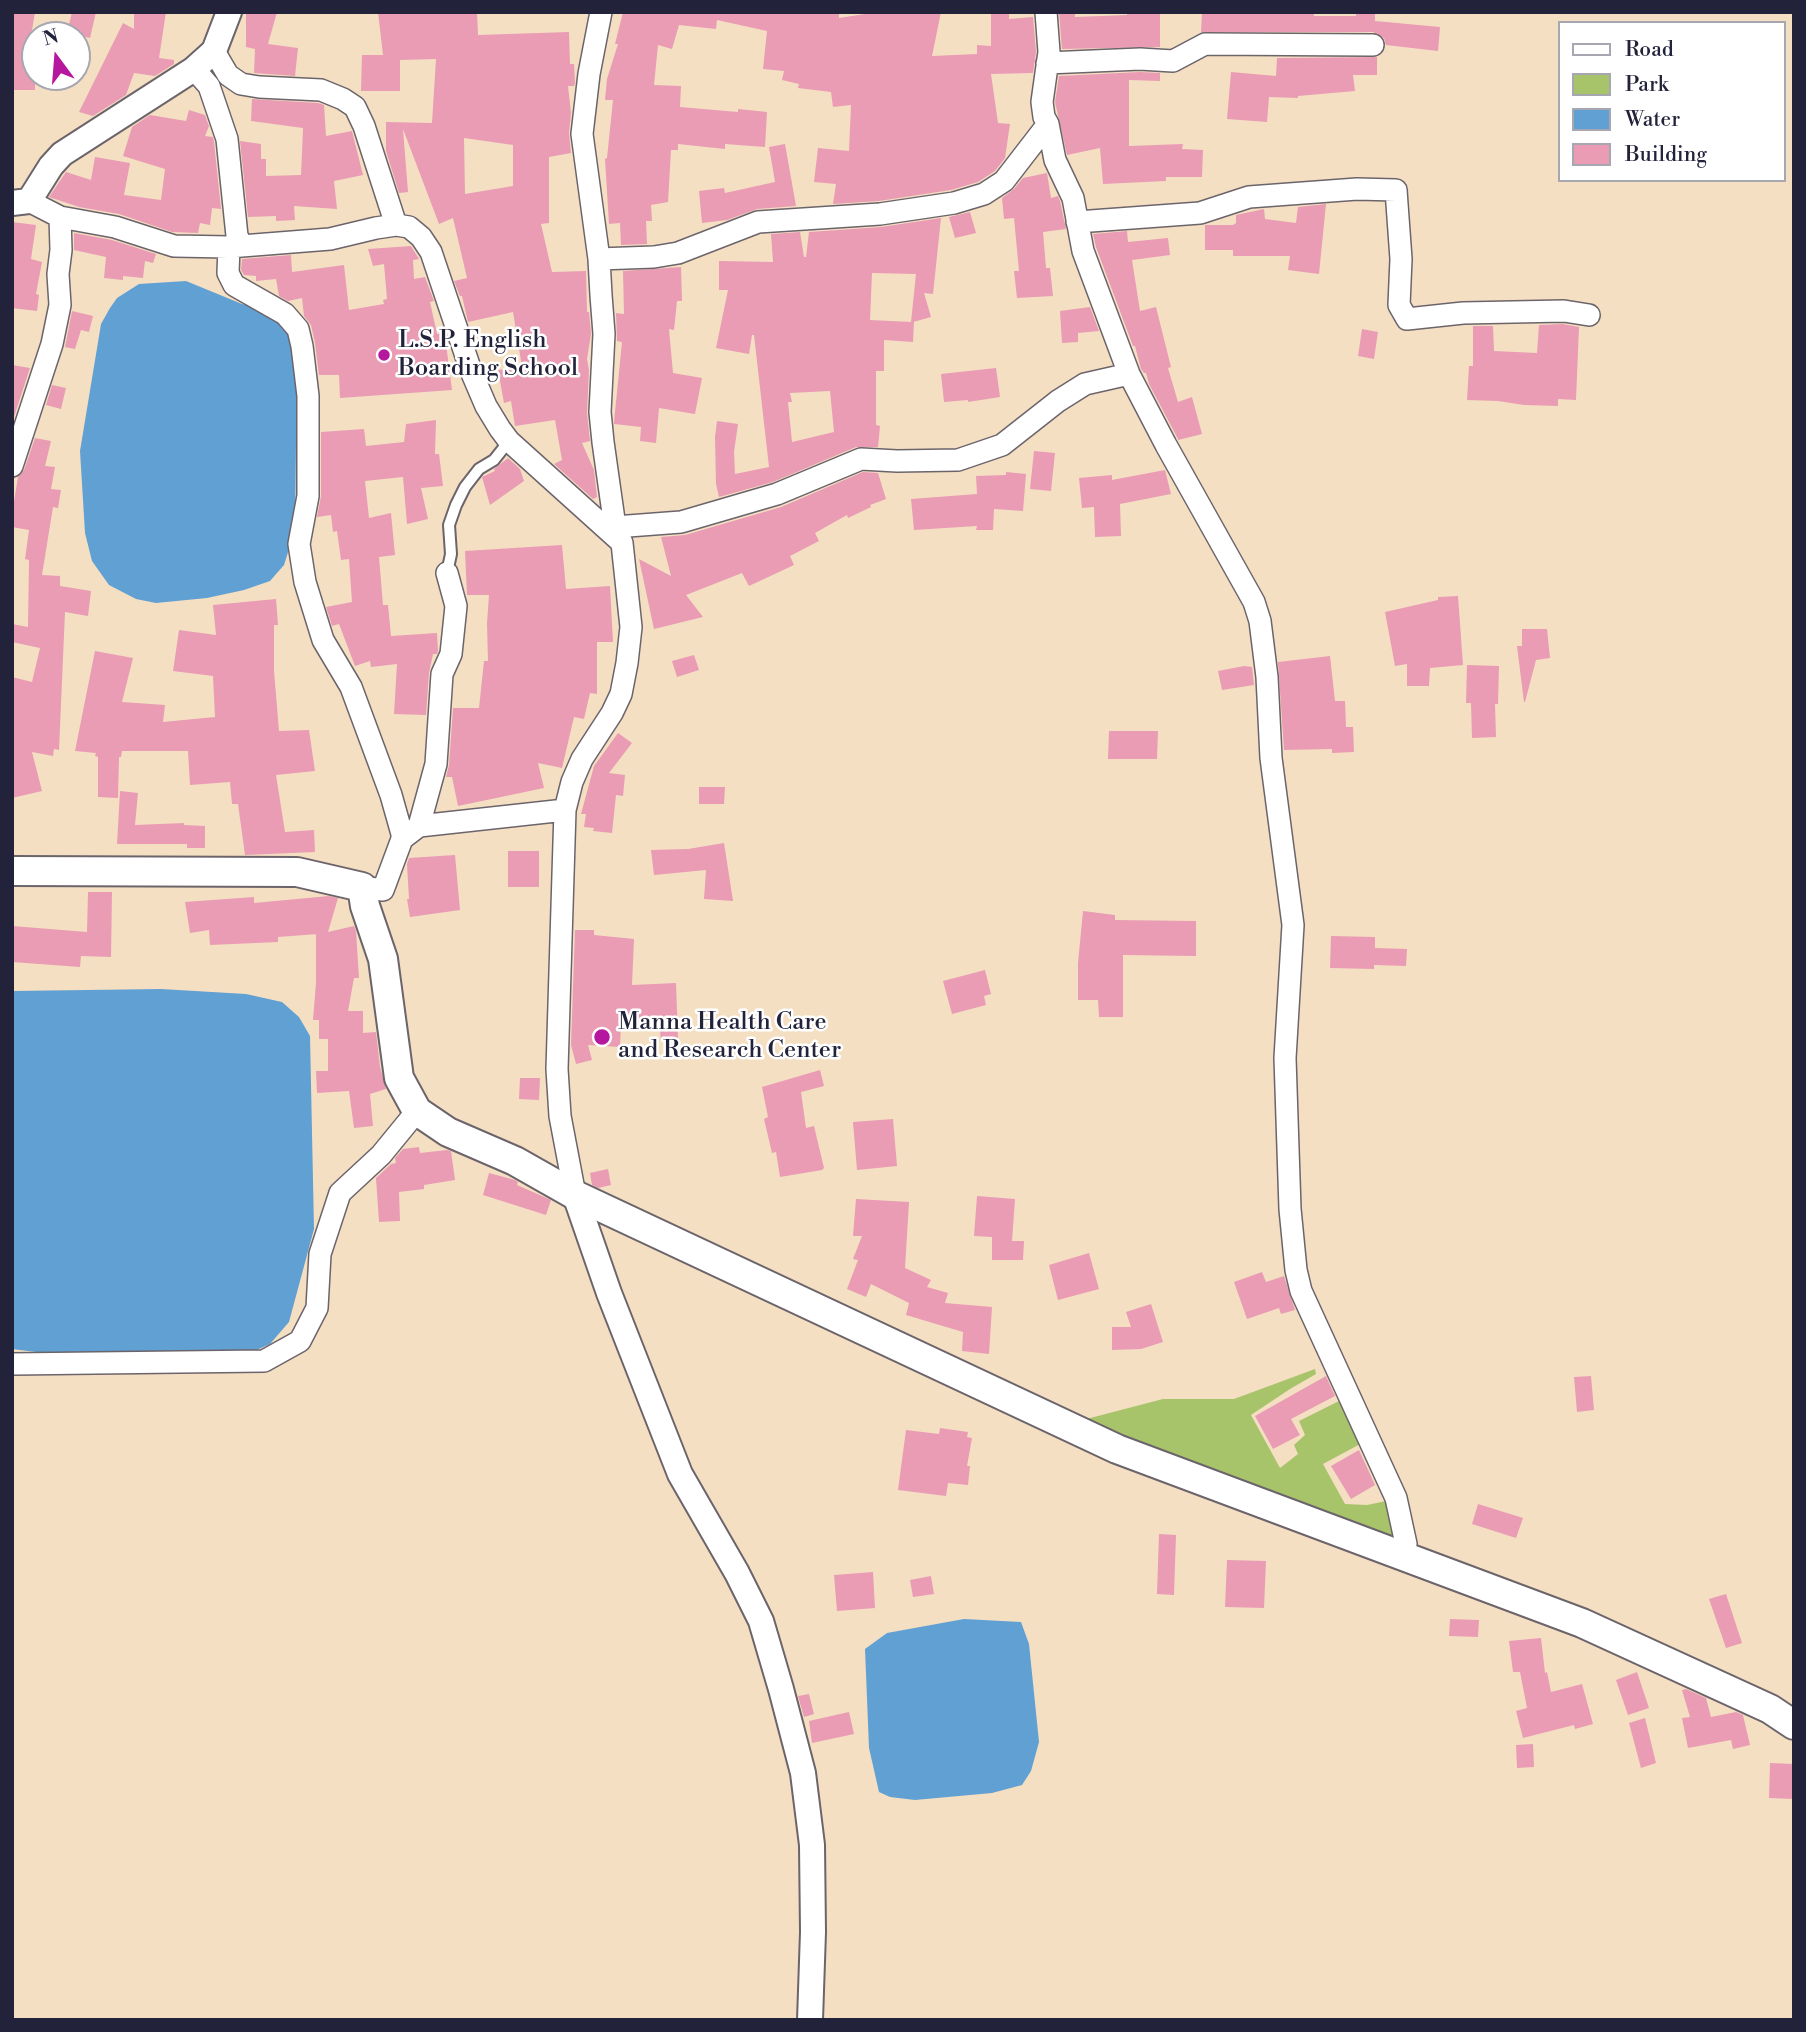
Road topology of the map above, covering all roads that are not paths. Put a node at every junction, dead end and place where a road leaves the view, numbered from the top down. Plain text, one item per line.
1 (229, 12) edge
2 (601, 12) edge
3 (1046, 12) edge
4 (1373, 45) dead end
5 (215, 51) junction
6 (1046, 63) junction
7 (194, 69) junction
8 (1048, 124) junction
9 (21, 202) edge
10 (60, 217) junction
11 (1077, 222) junction
12 (396, 226) junction
13 (235, 246) junction
14 (599, 259) junction
15 (1589, 315) dead end
16 (1129, 374) junction
17 (509, 441) junction
18 (12, 466) edge
19 (618, 535) junction
20 (447, 573) joint
21 (565, 810) junction
22 (411, 833) junction
23 (12, 871) edge
24 (362, 887) junction
25 (417, 1111) junction
26 (575, 1195) junction
27 (12, 1364) edge
28 (1401, 1555) junction
29 (1794, 1725) edge
30 (810, 2020) edge

1 - 5 street
2 - 14 street
3 - 6 street
4 - 6 street
5 - 7 street
5 - 12 street
6 - 8 street
7 - 9 street
7 - 13 street
8 - 11 street
8 - 14 street
9 - 10 street
10 - 13 street
10 - 18 street
11 - 15 street
11 - 16 street
12 - 13 street
12 - 17 street
13 - 22 street
14 - 19 street
16 - 19 street
16 - 28 street
17 - 19 street
17 - 20 lane
19 - 21 street
20 - 22 street
21 - 22 street
21 - 26 street
22 - 24 street
23 - 24 main road
24 - 25 main road
25 - 26 main road
25 - 27 street
26 - 28 main road
26 - 30 street
28 - 29 main road

